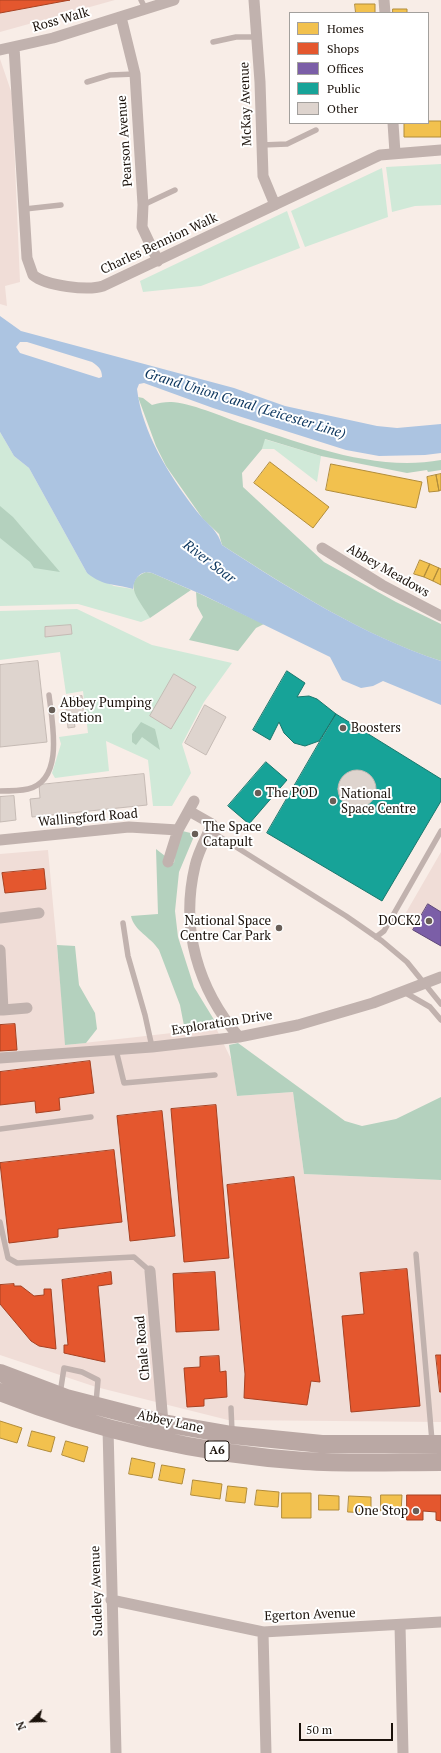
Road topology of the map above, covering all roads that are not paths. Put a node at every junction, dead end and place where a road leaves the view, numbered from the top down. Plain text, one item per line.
1 (174, 0) edge
2 (254, 0) edge
3 (384, 0) edge
4 (144, 5) edge
5 (385, 12) edge
6 (121, 18) junction
7 (257, 38) junction
8 (213, 42) dead end
9 (14, 47) junction
10 (0, 50) edge
11 (135, 74) junction
12 (88, 82) dead end
13 (393, 124) edge
14 (316, 130) dead end
15 (262, 145) junction
16 (441, 150) edge
17 (395, 153) junction
18 (175, 190) dead end
19 (275, 204) junction
20 (61, 205) dead end
21 (143, 205) junction
22 (25, 208) junction
23 (158, 261) junction
24 (322, 548) dead end
25 (441, 616) edge
26 (49, 695) dead end
27 (0, 791) edge
28 (178, 830) junction
29 (209, 830) junction
30 (441, 831) edge
31 (0, 840) edge
32 (168, 862) dead end
33 (39, 913) dead end
34 (0, 918) edge
35 (123, 923) dead end
36 (376, 937) junction
37 (0, 950) edge
38 (441, 977) edge
39 (423, 983) junction
40 (402, 991) junction
41 (441, 1004) edge
42 (27, 1008) dead end
43 (2, 1010) edge
44 (441, 1020) edge
45 (239, 1037) junction
46 (152, 1047) junction
47 (116, 1050) junction
48 (0, 1058) edge
49 (215, 1075) dead end
50 (91, 1117) dead end
51 (0, 1129) edge
52 (0, 1222) edge
53 (416, 1254) dead end
54 (150, 1271) joint
55 (0, 1373) edge
56 (0, 1392) edge
57 (60, 1395) junction
58 (231, 1408) dead end
59 (106, 1416) junction
60 (163, 1423) junction
61 (232, 1435) junction
62 (437, 1444) edge
63 (441, 1462) edge
64 (111, 1600) junction
65 (441, 1622) edge
66 (400, 1625) junction
67 (263, 1632) junction
68 (116, 1753) edge
69 (266, 1753) edge
70 (404, 1753) edge

1 - 4 street, Ross Walk
2 - 7 street, McKay Avenue
3 - 5 street
4 - 6 street, Ross Walk
6 - 9 street, Ross Walk
6 - 11 street, Pearson Avenue
7 - 8 lane
7 - 15 street, McKay Avenue
9 - 10 street, Ross Walk
9 - 22 street, Charles Bennion Walk
11 - 12 lane
11 - 21 street, Pearson Avenue
13 - 17 street
14 - 15 lane
15 - 19 street, McKay Avenue
16 - 17 street, Charles Bennion Walk
17 - 19 street, Charles Bennion Walk
18 - 21 lane
19 - 23 street, Charles Bennion Walk
20 - 22 lane
21 - 23 street, Pearson Avenue
22 - 23 street, Charles Bennion Walk
24 - 25 street, Abbey Meadows
26 - 27 lane
28 - 29 street
28 - 31 street, Wallingford Road
28 - 32 street
29 - 36 lane
29 - 45 street
30 - 36 lane
33 - 34 street
35 - 46 lane
36 - 39 lane
37 - 43 street
38 - 39 street, Exploration Drive
39 - 40 street, Exploration Drive
39 - 41 lane
40 - 44 lane
40 - 45 street, Exploration Drive
42 - 43 street
45 - 46 street, Exploration Drive
46 - 47 street, Exploration Drive
47 - 48 street, Exploration Drive
47 - 49 lane
50 - 51 lane
52 - 54 lane
53 - 62 lane
54 - 60 street, Chale Road
55 - 57 main road, Abbey Lane / A6
56 - 59 main road, Abbey Lane / A6
57 - 59 main road, Abbey Lane / A6
57 - 59 lane
58 - 61 lane
59 - 60 main road, Abbey Lane / A6
59 - 63 main road, Abbey Lane / A6
59 - 64 street, Sudeley Avenue
60 - 61 main road, Abbey Lane / A6
61 - 62 main road, Abbey Lane / A6
64 - 67 street, Egerton Avenue
64 - 68 street, Sudeley Avenue
65 - 66 street, Egerton Avenue
66 - 67 street, Egerton Avenue
66 - 70 street
67 - 69 street

